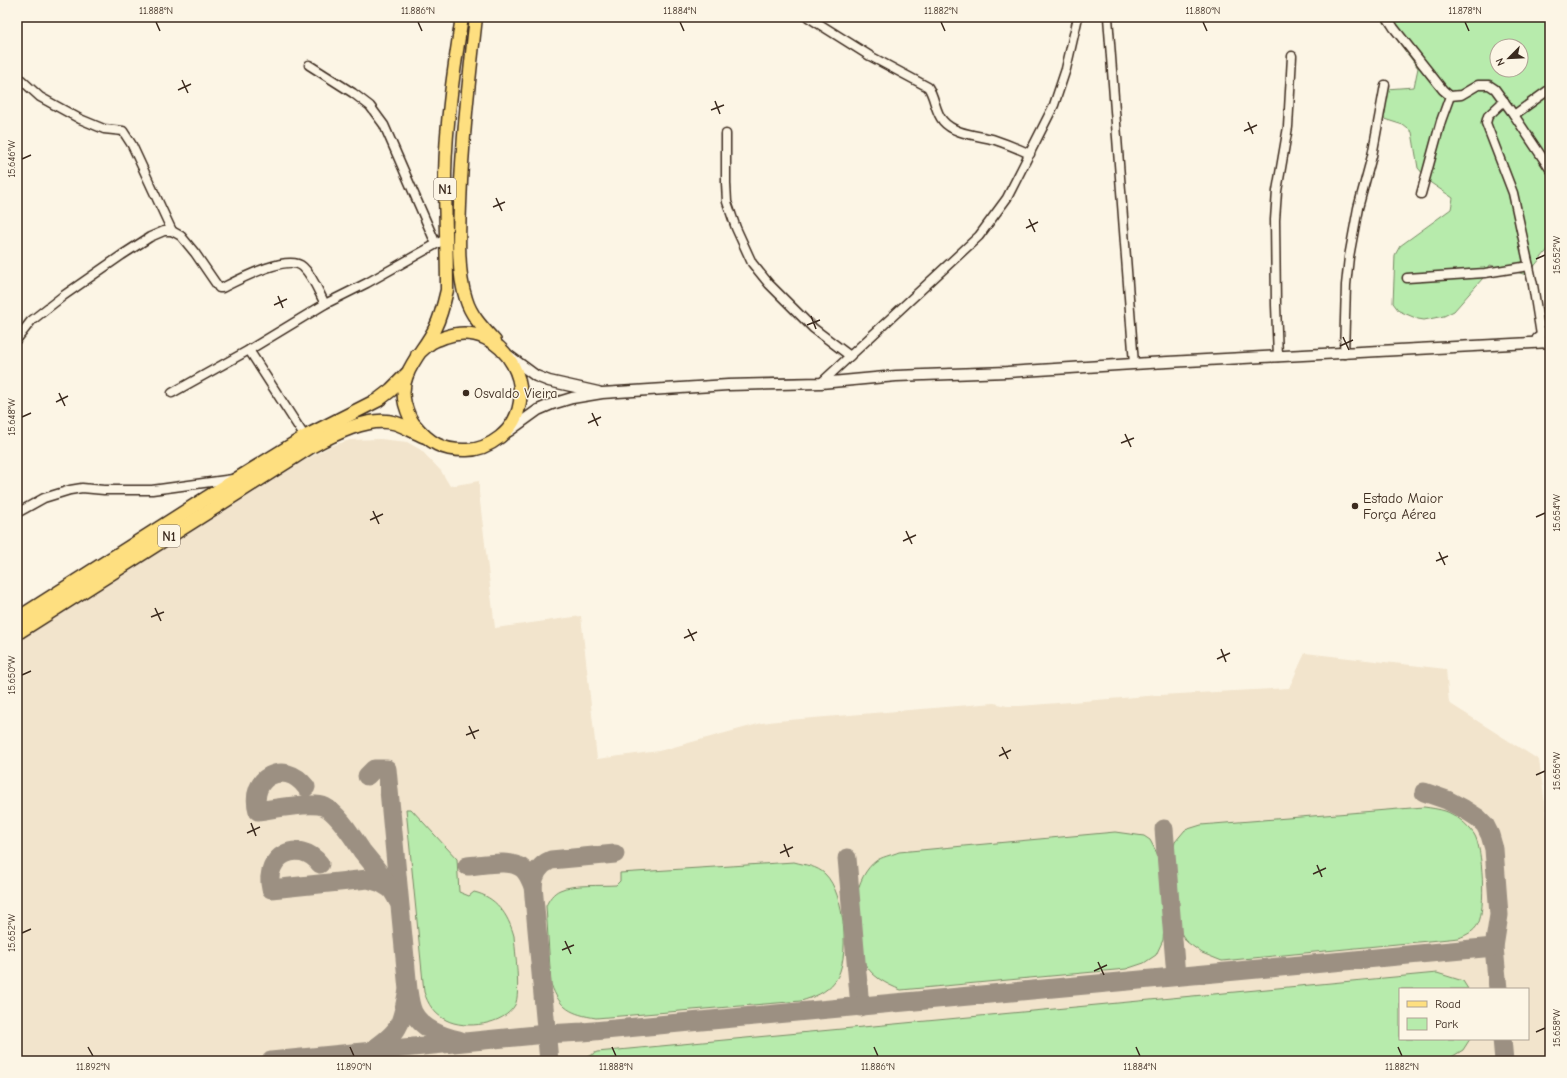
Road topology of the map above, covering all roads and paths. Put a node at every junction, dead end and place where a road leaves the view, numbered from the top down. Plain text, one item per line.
1 (462, 17) edge
2 (476, 17) edge
3 (808, 17) edge
4 (1078, 17) edge
5 (1108, 17) edge
6 (1387, 17) edge
7 (1292, 56) dead end
8 (309, 65) dead end
9 (17, 76) edge
10 (1385, 85) dead end
11 (1550, 89) edge
12 (1450, 96) junction
13 (1504, 101) junction
14 (1514, 115) junction
15 (726, 134) dead end
16 (1030, 154) junction
17 (1548, 159) edge
18 (1550, 169) edge
19 (1421, 194) dead end
20 (172, 231) junction
21 (447, 238) junction
22 (436, 244) junction
23 (1529, 266) junction
24 (1407, 278) dead end
25 (325, 304) junction
26 (1550, 329) edge
27 (1541, 335) junction
28 (17, 339) edge
29 (1550, 342) edge
30 (1533, 343) junction
31 (499, 347) junction
32 (249, 350) junction
33 (1344, 354) junction
34 (417, 355) junction
35 (508, 356) junction
36 (850, 356) junction
37 (1278, 357) junction
38 (1134, 364) junction
39 (407, 374) junction
40 (821, 383) junction
41 (172, 393) dead end
42 (602, 393) junction
43 (505, 433) junction
44 (424, 436) junction
45 (305, 437) junction
46 (238, 479) junction
47 (17, 513) edge
48 (17, 619) edge
49 (17, 633) edge

1 - 21 main road, N1
2 - 31 main road, N1
3 - 16 street
4 - 16 street
5 - 38 street
6 - 12 street
7 - 37 street
8 - 22 street
9 - 20 street
10 - 33 street
11 - 14 street
12 - 13 street
12 - 19 street
13 - 14 street
13 - 23 street
14 - 17 street
15 - 36 street
16 - 36 street
17 - 18 street
20 - 25 street
20 - 28 street
21 - 22 street
21 - 34 main road, N1
22 - 25 street
23 - 24 street
23 - 27 street
25 - 32 street
26 - 27 street
27 - 30 street
29 - 30 street
30 - 33 street
31 - 34 main road
31 - 35 main road
32 - 41 street
32 - 45 street
33 - 37 street
34 - 39 main road
35 - 42 street
35 - 43 main road
36 - 40 street
37 - 38 street
38 - 40 street
39 - 44 main road
39 - 45 highway, N1
40 - 42 street
42 - 43 street
43 - 44 main road
44 - 49 highway, N1
45 - 46 highway, N1
46 - 47 street
46 - 48 highway, N1

